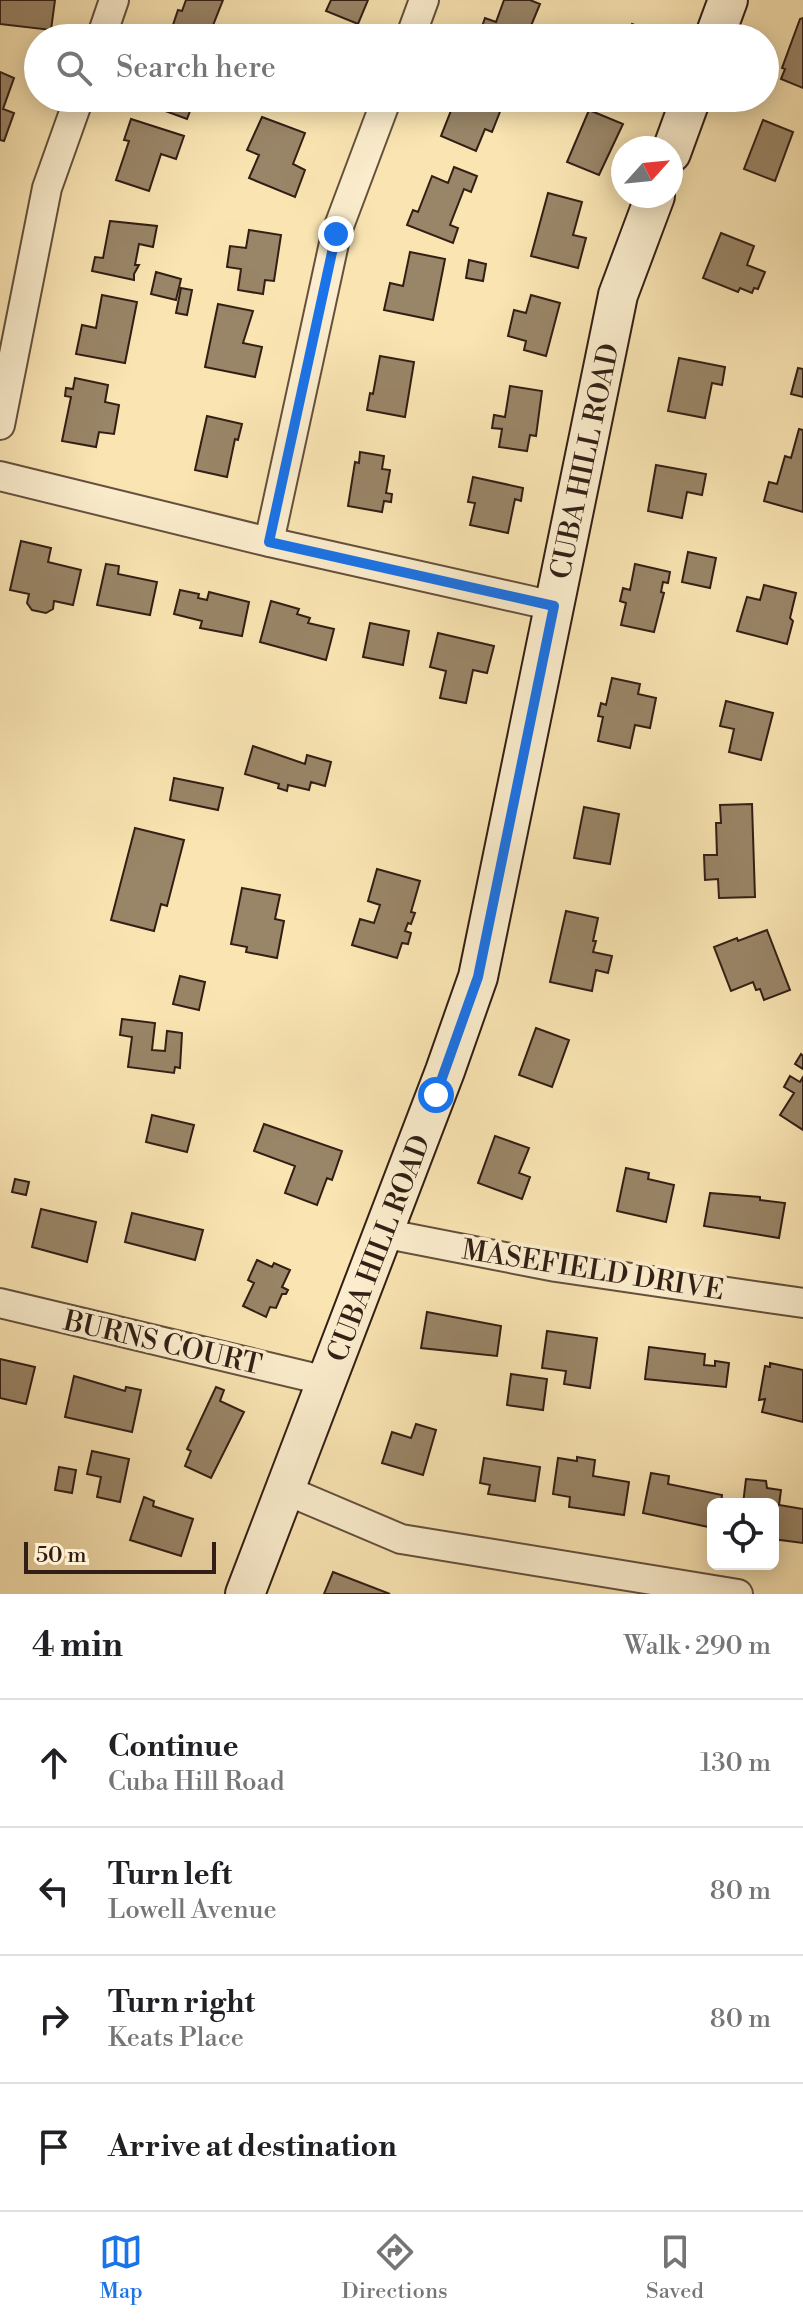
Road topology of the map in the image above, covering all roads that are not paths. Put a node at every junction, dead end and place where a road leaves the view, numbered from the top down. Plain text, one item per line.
1 (114, 0) edge
2 (424, 0) edge
3 (728, 0) edge
4 (106, 24) edge
5 (415, 24) edge
6 (719, 24) edge
7 (74, 112) edge
8 (382, 112) edge
9 (686, 112) edge
10 (677, 136) edge
11 (651, 208) edge
12 (0, 425) edge
13 (0, 476) edge
14 (269, 542) junction
15 (554, 606) junction
16 (382, 1233) junction
17 (0, 1303) edge
18 (803, 1303) edge
19 (327, 1381) junction
20 (283, 1489) junction
21 (245, 1594) edge
22 (738, 1594) edge

1 - 4 street
2 - 5 street
3 - 6 main road
7 - 12 street
8 - 14 street
9 - 10 main road
11 - 15 main road, CUBA HILL ROAD
13 - 14 street
14 - 15 street
15 - 16 main road, CUBA HILL ROAD
16 - 18 street, MASEFIELD DRIVE
16 - 19 main road, CUBA HILL ROAD
17 - 19 street, BURNS COURT
19 - 20 main road, CUBA HILL ROAD
20 - 21 main road, CUBA HILL ROAD
20 - 22 street

